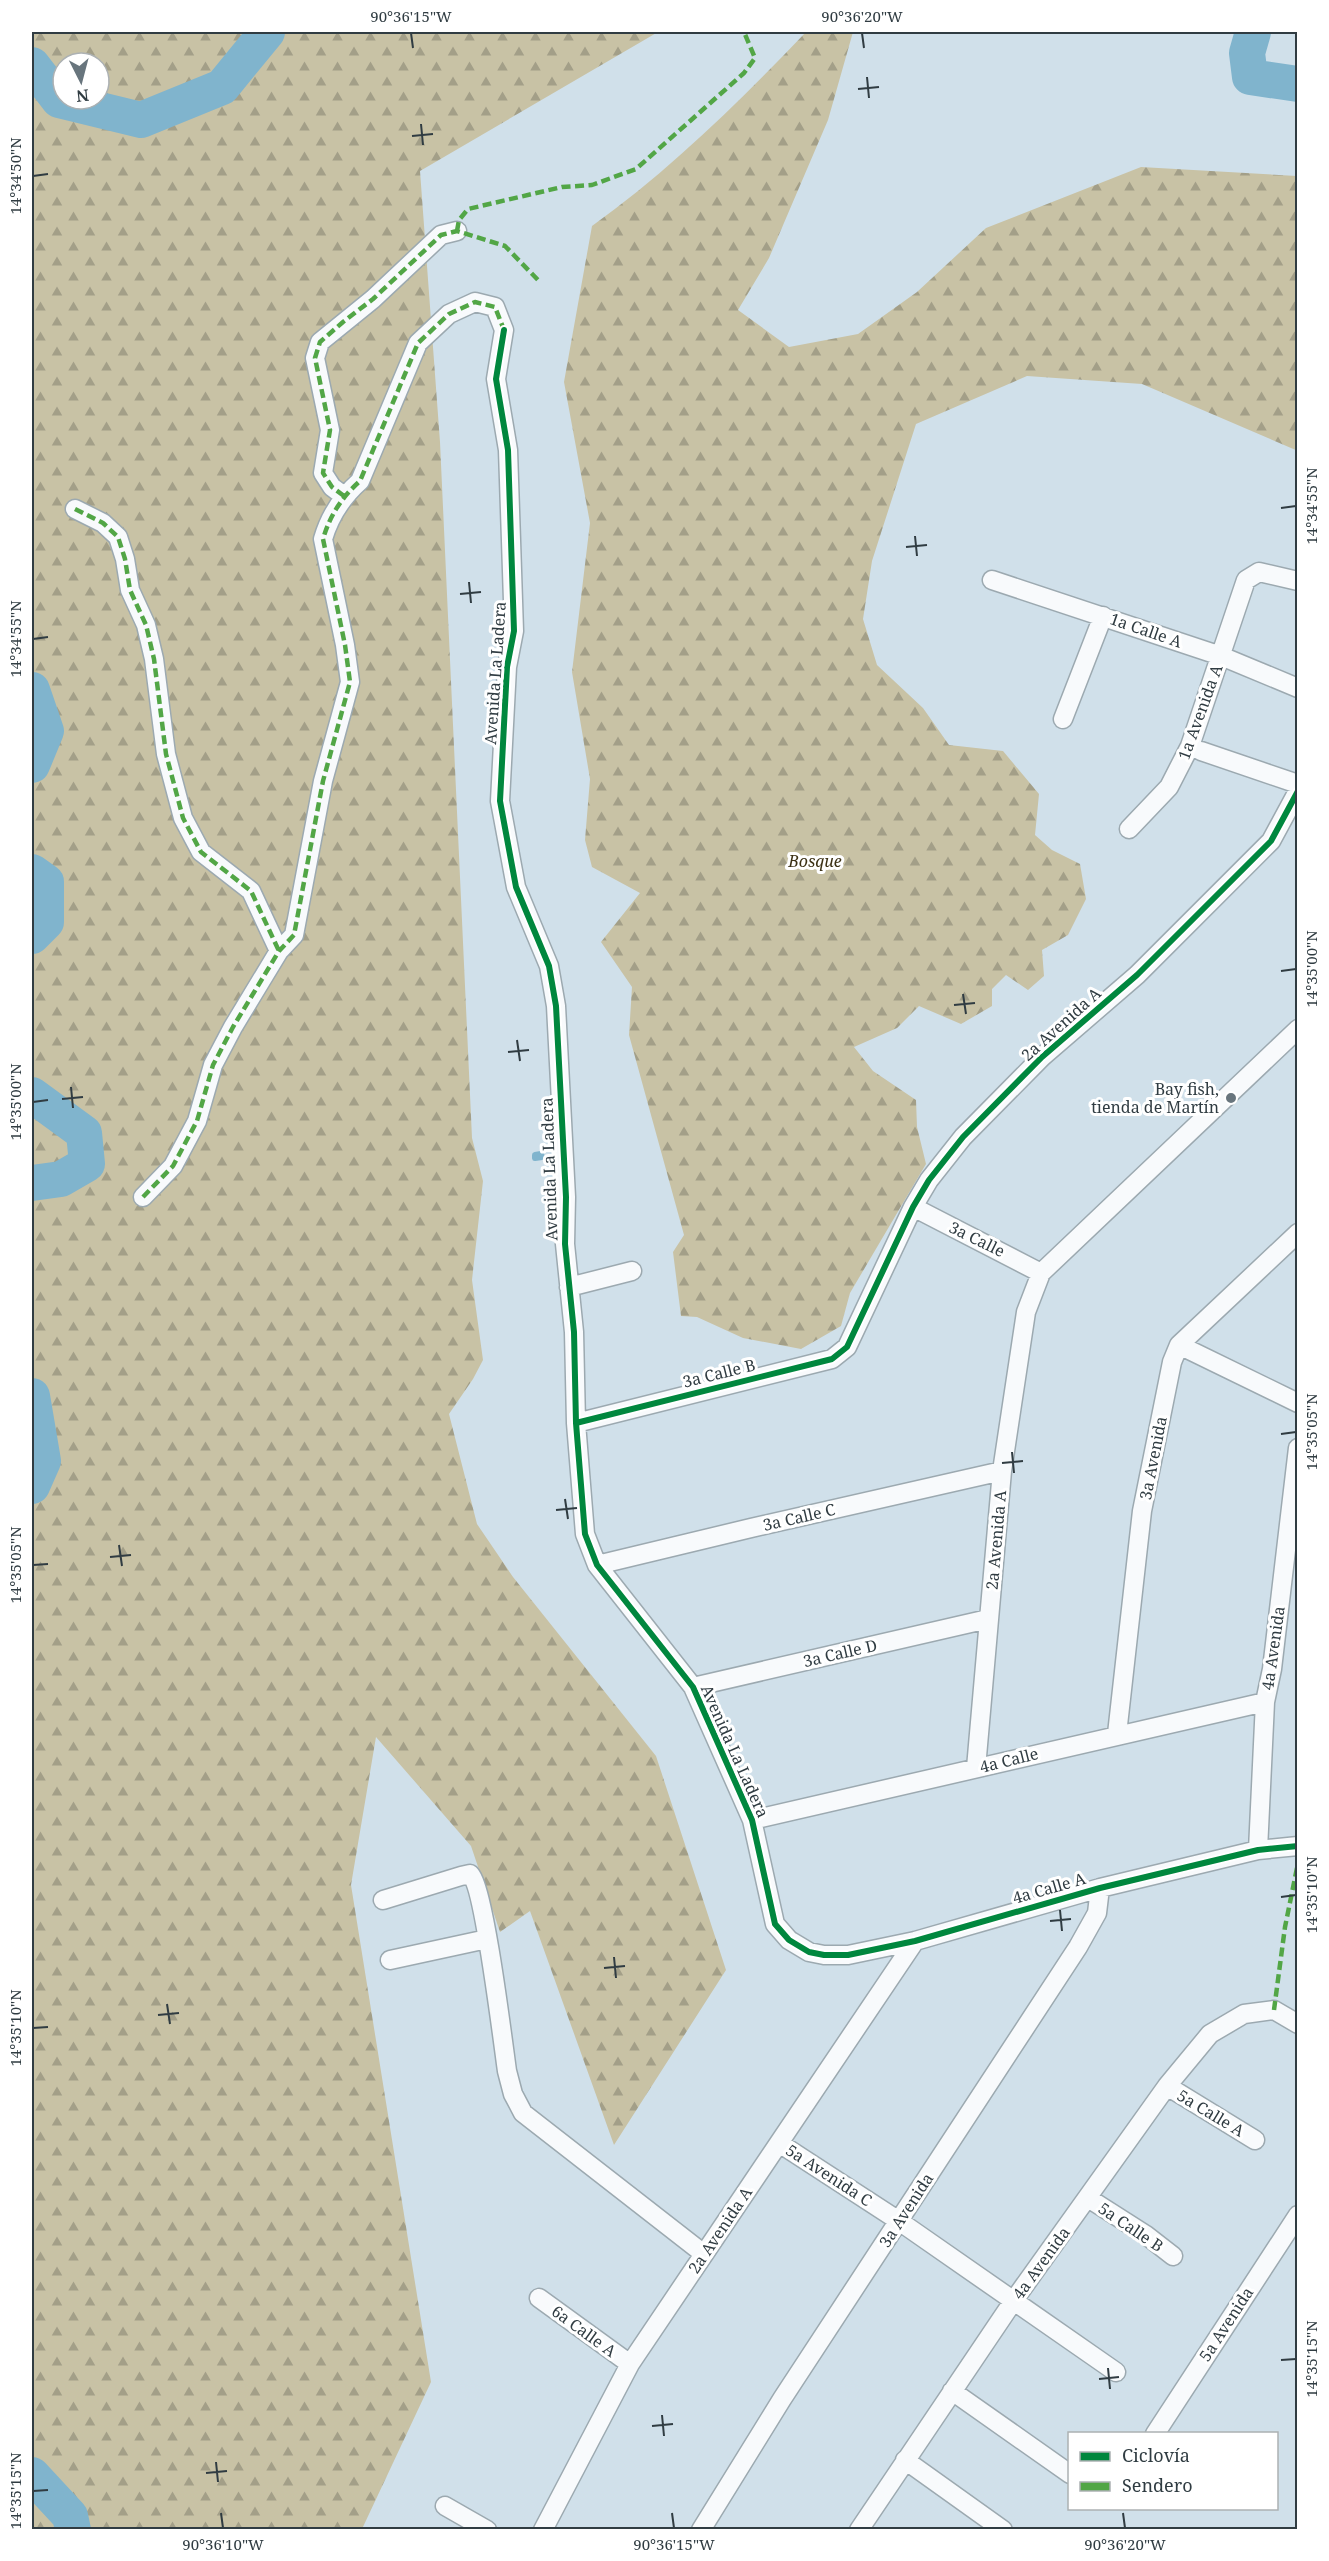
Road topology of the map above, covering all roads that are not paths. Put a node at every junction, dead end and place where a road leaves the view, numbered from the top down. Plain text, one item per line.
1 (457, 231) dead end
2 (344, 496) junction
3 (75, 509) dead end
4 (992, 580) dead end
5 (1298, 581) edge
6 (1103, 616) junction
7 (1221, 656) junction
8 (1298, 688) edge
9 (1063, 719) dead end
10 (1202, 751) dead end
11 (1298, 784) edge
12 (1298, 791) edge
13 (1129, 829) dead end
14 (279, 951) junction
15 (1298, 1029) edge
16 (143, 1197) dead end
17 (913, 1207) junction
18 (1298, 1233) edge
19 (632, 1271) dead end
20 (1041, 1273) junction
21 (569, 1287) junction
22 (856, 1331) joint
23 (1179, 1345) junction
24 (1298, 1403) edge
25 (576, 1423) junction
26 (1298, 1448) edge
27 (1002, 1471) junction
28 (597, 1565) junction
29 (988, 1619) junction
30 (693, 1687) junction
31 (1265, 1702) junction
32 (1117, 1734) junction
33 (975, 1768) junction
34 (752, 1820) junction
35 (1298, 1846) edge
36 (1258, 1850) junction
37 (1100, 1888) junction
38 (383, 1900) dead end
39 (487, 1939) junction
40 (915, 1941) junction
41 (809, 1952) joint
42 (390, 1960) dead end
43 (1298, 2024) edge
44 (1167, 2086) junction
45 (1255, 2140) dead end
46 (779, 2143) junction
47 (1088, 2198) junction
48 (1298, 2215) edge
49 (899, 2221) junction
50 (704, 2254) junction
51 (1173, 2256) dead end
52 (539, 2298) dead end
53 (1014, 2300) junction
54 (630, 2364) junction
55 (1116, 2372) dead end
56 (952, 2391) junction
57 (1156, 2432) edge
58 (905, 2460) junction
59 (1068, 2473) edge
60 (446, 2506) dead end
61 (487, 2529) edge
62 (543, 2529) edge
63 (701, 2529) edge
64 (859, 2529) edge
65 (1003, 2529) edge

1 - 2 street
2 - 14 street
2 - 21 street, Avenida La Ladera
3 - 14 street
4 - 6 street, 1a Calle A
5 - 7 street, 1a Avenida A
6 - 7 street, 1a Calle A
6 - 9 street
7 - 8 street, 1a Calle A
7 - 13 street, 1a Avenida A
10 - 11 street
12 - 17 street, 2a Avenida A
14 - 16 street
15 - 20 street, 2a Avenida A
17 - 20 street, 3a Calle
17 - 22 street, 2a Avenida A
18 - 23 street, 3a Avenida
19 - 21 street
20 - 27 street, 2a Avenida A
21 - 25 street, Avenida La Ladera
22 - 25 street, 3a Calle B
23 - 24 street
23 - 32 street, 3a Avenida
25 - 28 street, Avenida La Ladera
26 - 31 street, 4a Avenida
27 - 28 street, 3a Calle C
27 - 29 street, 2a Avenida A
28 - 30 street, Avenida La Ladera
29 - 30 street, 3a Calle D
29 - 33 street, 2a Avenida A
30 - 34 street, Avenida La Ladera
31 - 32 street, 4a Calle
31 - 36 street, 4a Avenida
32 - 33 street, 4a Calle
33 - 34 street, 4a Calle
34 - 41 street, Avenida La Ladera
35 - 36 street, 4a Calle A
36 - 37 street, 4a Calle A
37 - 40 street, 4a Calle A
37 - 49 street, 3a Avenida
38 - 39 street
39 - 42 street
39 - 50 street
40 - 41 street, 4a Calle A
40 - 46 street, 2a Avenida A
43 - 44 street, 4a Avenida
44 - 45 street, 5a Calle A
44 - 47 street, 4a Avenida
46 - 49 street, 5a Avenida C
46 - 50 street, 2a Avenida A
47 - 51 street, 5a Calle B
47 - 53 street, 4a Avenida
48 - 57 street, 5a Avenida
49 - 53 street, 5a Avenida C
49 - 63 street, 3a Avenida
50 - 54 street, 2a Avenida A
52 - 54 street, 6a Calle A
53 - 55 street, 5a Avenida C
53 - 56 street, 4a Avenida
54 - 62 street, 2a Avenida A
56 - 58 street, 4a Avenida
56 - 59 street
58 - 64 street, 4a Avenida
58 - 65 street
60 - 61 street

